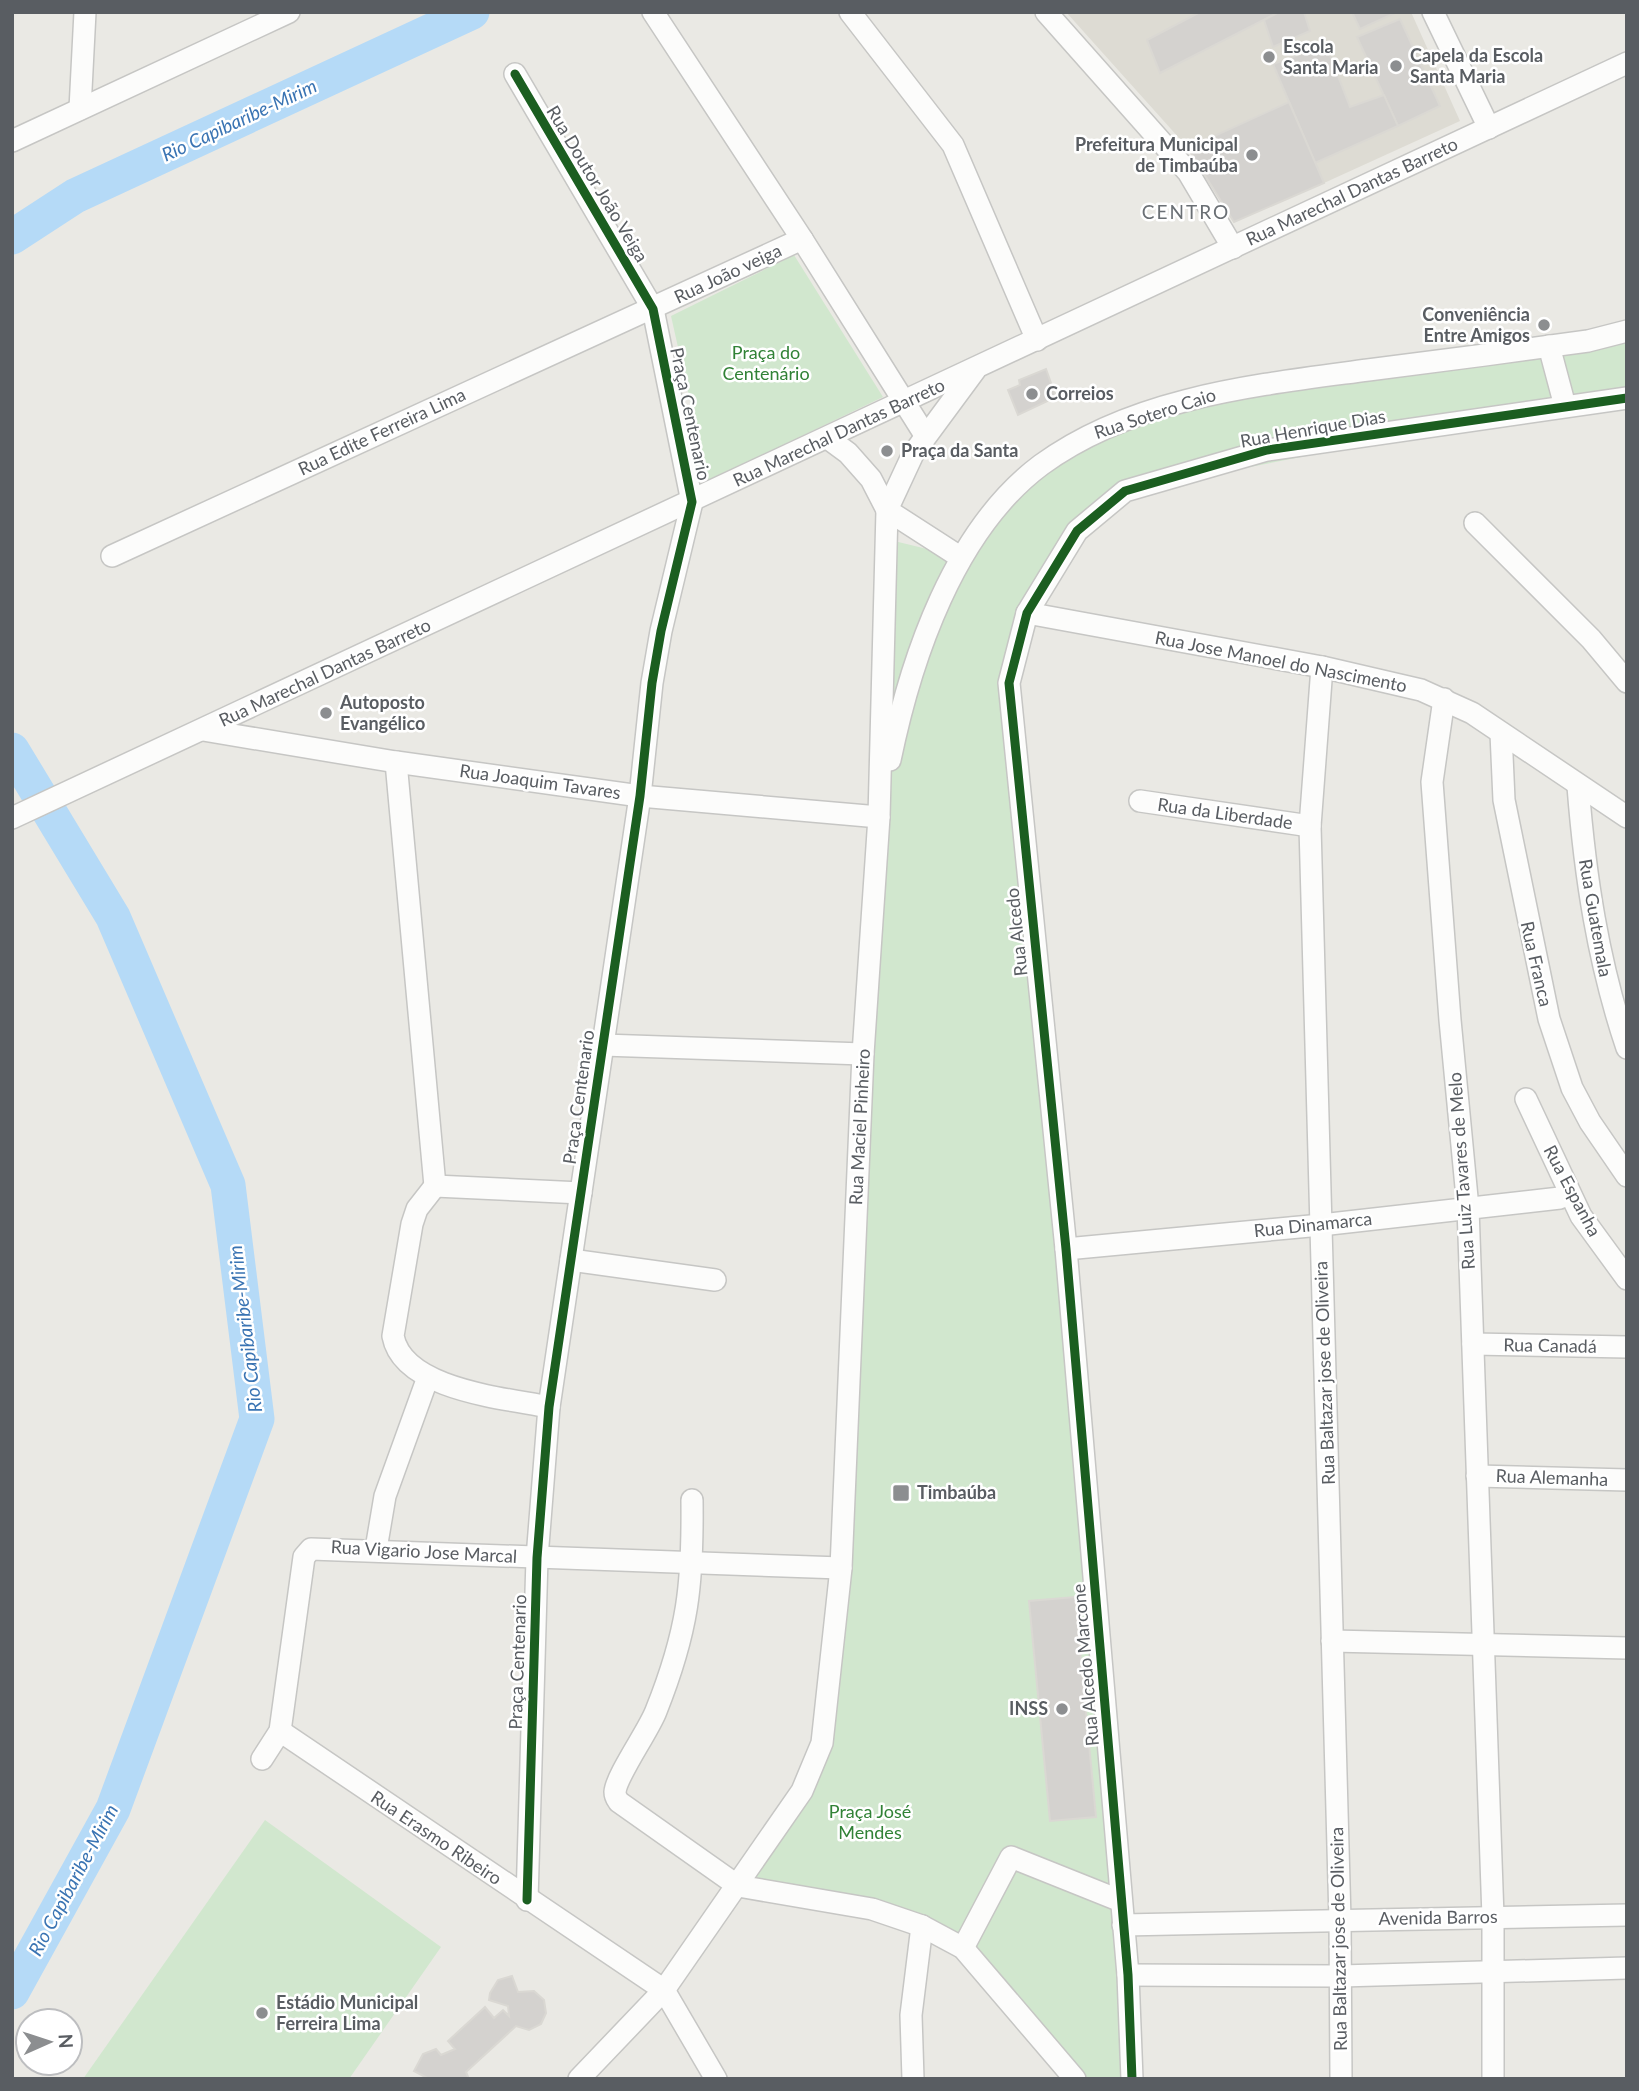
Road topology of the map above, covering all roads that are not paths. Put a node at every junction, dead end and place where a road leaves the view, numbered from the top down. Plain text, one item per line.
1 (85, 12) edge
2 (289, 12) edge
3 (653, 12) edge
4 (850, 12) edge
5 (1046, 12) edge
6 (1433, 12) edge
7 (1627, 63) edge
8 (515, 74) dead end
9 (80, 109) junction
10 (1489, 128) junction
11 (12, 141) edge
12 (802, 239) junction
13 (1233, 248) junction
14 (653, 309) junction
15 (1627, 331) edge
16 (1037, 340) junction
17 (1549, 346) junction
18 (975, 370) junction
19 (1627, 398) edge
20 (903, 403) junction
21 (1565, 406) junction
22 (925, 435) junction
23 (829, 439) junction
24 (692, 502) junction
25 (887, 510) junction
26 (1475, 523) dead end
27 (112, 556) dead end
28 (960, 557) junction
29 (1027, 613) junction
30 (1322, 667) junction
31 (1627, 682) edge
32 (1444, 699) junction
33 (203, 730) junction
34 (1502, 733) junction
35 (396, 762) junction
36 (1578, 786) junction
37 (640, 796) junction
38 (1140, 801) dead end
39 (879, 817) junction
40 (1627, 817) edge
41 (12, 818) edge
42 (1310, 826) junction
43 (603, 1045) junction
44 (1627, 1048) edge
45 (863, 1054) junction
46 (1526, 1099) dead end
47 (1627, 1176) edge
48 (435, 1186) junction
49 (581, 1193) junction
50 (1560, 1198) dead end
51 (1468, 1208) junction
52 (1321, 1225) junction
53 (1066, 1250) junction
54 (571, 1260) junction
55 (1627, 1279) edge
56 (715, 1280) dead end
57 (1473, 1344) junction
58 (1627, 1347) edge
59 (428, 1377) junction
60 (549, 1407) junction
61 (1477, 1476) junction
62 (1627, 1480) edge
63 (692, 1500) dead end
64 (376, 1549) junction
65 (537, 1558) junction
66 (693, 1562) junction
67 (841, 1568) junction
68 (1332, 1641) junction
69 (1483, 1645) junction
70 (1627, 1648) edge
71 (279, 1731) junction
72 (262, 1759) dead end
73 (738, 1886) junction
74 (527, 1900) junction
75 (1121, 1901) junction
76 (1627, 1914) edge
77 (1493, 1917) junction
78 (1340, 1920) junction
79 (1123, 1925) junction
80 (922, 1926) junction
81 (963, 1948) junction
82 (1627, 1968) edge
83 (1491, 1972) junction
84 (1128, 1975) junction
85 (1341, 1976) junction
86 (664, 1990) junction
87 (579, 2079) edge
88 (716, 2079) edge
89 (913, 2079) edge
90 (1075, 2079) edge
91 (1132, 2079) edge
92 (1341, 2079) edge
93 (1493, 2079) edge

1 - 9 street
2 - 9 street
3 - 12 street
4 - 16 street
5 - 13 street
6 - 10 street
7 - 10 street, Rua Marechal Dantas Barreto
8 - 14 street, Rua Doutor João Veiga
9 - 11 street
10 - 13 street, Rua Marechal Dantas Barreto
12 - 14 street, Rua João veiga
12 - 20 street
13 - 16 street, Rua Marechal Dantas Barreto
14 - 24 street, Praça Centenario
14 - 27 street, Rua Edite Ferreira Lima
15 - 17 street, Rua Sotero Caio
16 - 18 street, Rua Marechal Dantas Barreto
17 - 21 street
17 - 28 street, Rua Sotero Caio
18 - 20 street, Rua Marechal Dantas Barreto
18 - 22 street, Rua Maciel Pinheiro
19 - 21 street, Rua Henrique Dias
20 - 22 street
20 - 23 street, Rua Marechal Dantas Barreto
21 - 29 street, Rua Henrique Dias
22 - 25 street, Rua Maciel Pinheiro
23 - 24 street, Rua Marechal Dantas Barreto
23 - 25 street
24 - 33 street, Rua Marechal Dantas Barreto
24 - 37 street, Praça Centenario
25 - 28 street
25 - 39 street, Rua Maciel Pinheiro
26 - 31 street
28 - 39 street, Rua Sotero Caio
29 - 30 street, Rua Jose Manoel do Nascimento
29 - 53 street, Rua Alcedo
30 - 32 street, Rua Jose Manoel do Nascimento
30 - 42 street, Rua Baltazar jose de Oliveira
32 - 34 street, Rua Jose Manoel do Nascimento
32 - 51 street, Rua Luiz Tavares de Melo
33 - 35 street, Rua Joaquim Tavares
33 - 41 street, Rua Marechal Dantas Barreto
34 - 36 street, Rua Jose Manoel do Nascimento
34 - 47 street, Rua Franca
35 - 37 street, Rua Joaquim Tavares
35 - 48 street
36 - 40 street, Rua Jose Manoel do Nascimento
36 - 44 street, Rua Guatemala
37 - 39 street, Rua Joaquim Tavares
37 - 43 street, Praça Centenario
38 - 42 street, Rua da Liberdade
39 - 45 street, Rua Maciel Pinheiro
42 - 52 street, Rua Baltazar jose de Oliveira
43 - 45 street
43 - 49 street, Praça Centenario
45 - 67 street, Rua Maciel Pinheiro
46 - 55 street, Rua Espanha
48 - 49 street
48 - 59 street
49 - 54 street, Praça Centenario
50 - 51 street, Rua Dinamarca
51 - 52 street, Rua Dinamarca
51 - 57 street, Rua Luiz Tavares de Melo
52 - 53 street, Rua Dinamarca
52 - 68 street, Rua Baltazar jose de Oliveira
53 - 75 street, Rua Alcedo Marcone
54 - 56 street
54 - 60 street, Praça Centenario
57 - 58 street, Rua Canadá
57 - 61 street, Rua Luiz Tavares de Melo
59 - 60 street
59 - 64 street
60 - 65 street, Praça Centenario
61 - 62 street, Rua Alemanha
61 - 69 street, Rua Luiz Tavares de Melo
63 - 66 street
64 - 65 street, Rua Vigario Jose Marcal
64 - 71 street, Rua Vigario Jose Marcal
65 - 66 street, Rua Vigario Jose Marcal
65 - 74 street, Praça Centenario
66 - 67 street, Rua Vigario Jose Marcal
66 - 73 street
67 - 73 street, Rua Maciel Pinheiro
68 - 69 street
68 - 78 street, Rua Baltazar jose de Oliveira
69 - 70 street
69 - 77 street, Rua Luiz Tavares de Melo
71 - 72 street, Rua Vigario Jose Marcal
71 - 74 street, Rua Erasmo Ribeiro
73 - 80 street
73 - 86 street, Rua Maciel Pinheiro
74 - 86 street, Rua Erasmo Ribeiro
75 - 79 street, Rua Alcedo Marcone
75 - 81 street
76 - 77 street, Avenida Barros
77 - 78 street, Avenida Barros
77 - 83 street, Rua Luiz Tavares de Melo
78 - 79 street, Avenida Barros
78 - 85 street, Rua Baltazar jose de Oliveira
79 - 84 street, Rua Alcedo Marcone
80 - 81 street
80 - 89 street
81 - 90 street
82 - 83 street
83 - 85 street
83 - 93 street, Rua Luiz Tavares de Melo
84 - 85 street
84 - 91 street, Rua Alcedo Marcone
85 - 92 street, Rua Baltazar jose de Oliveira
86 - 87 street, Rua Maciel Pinheiro
86 - 88 street

